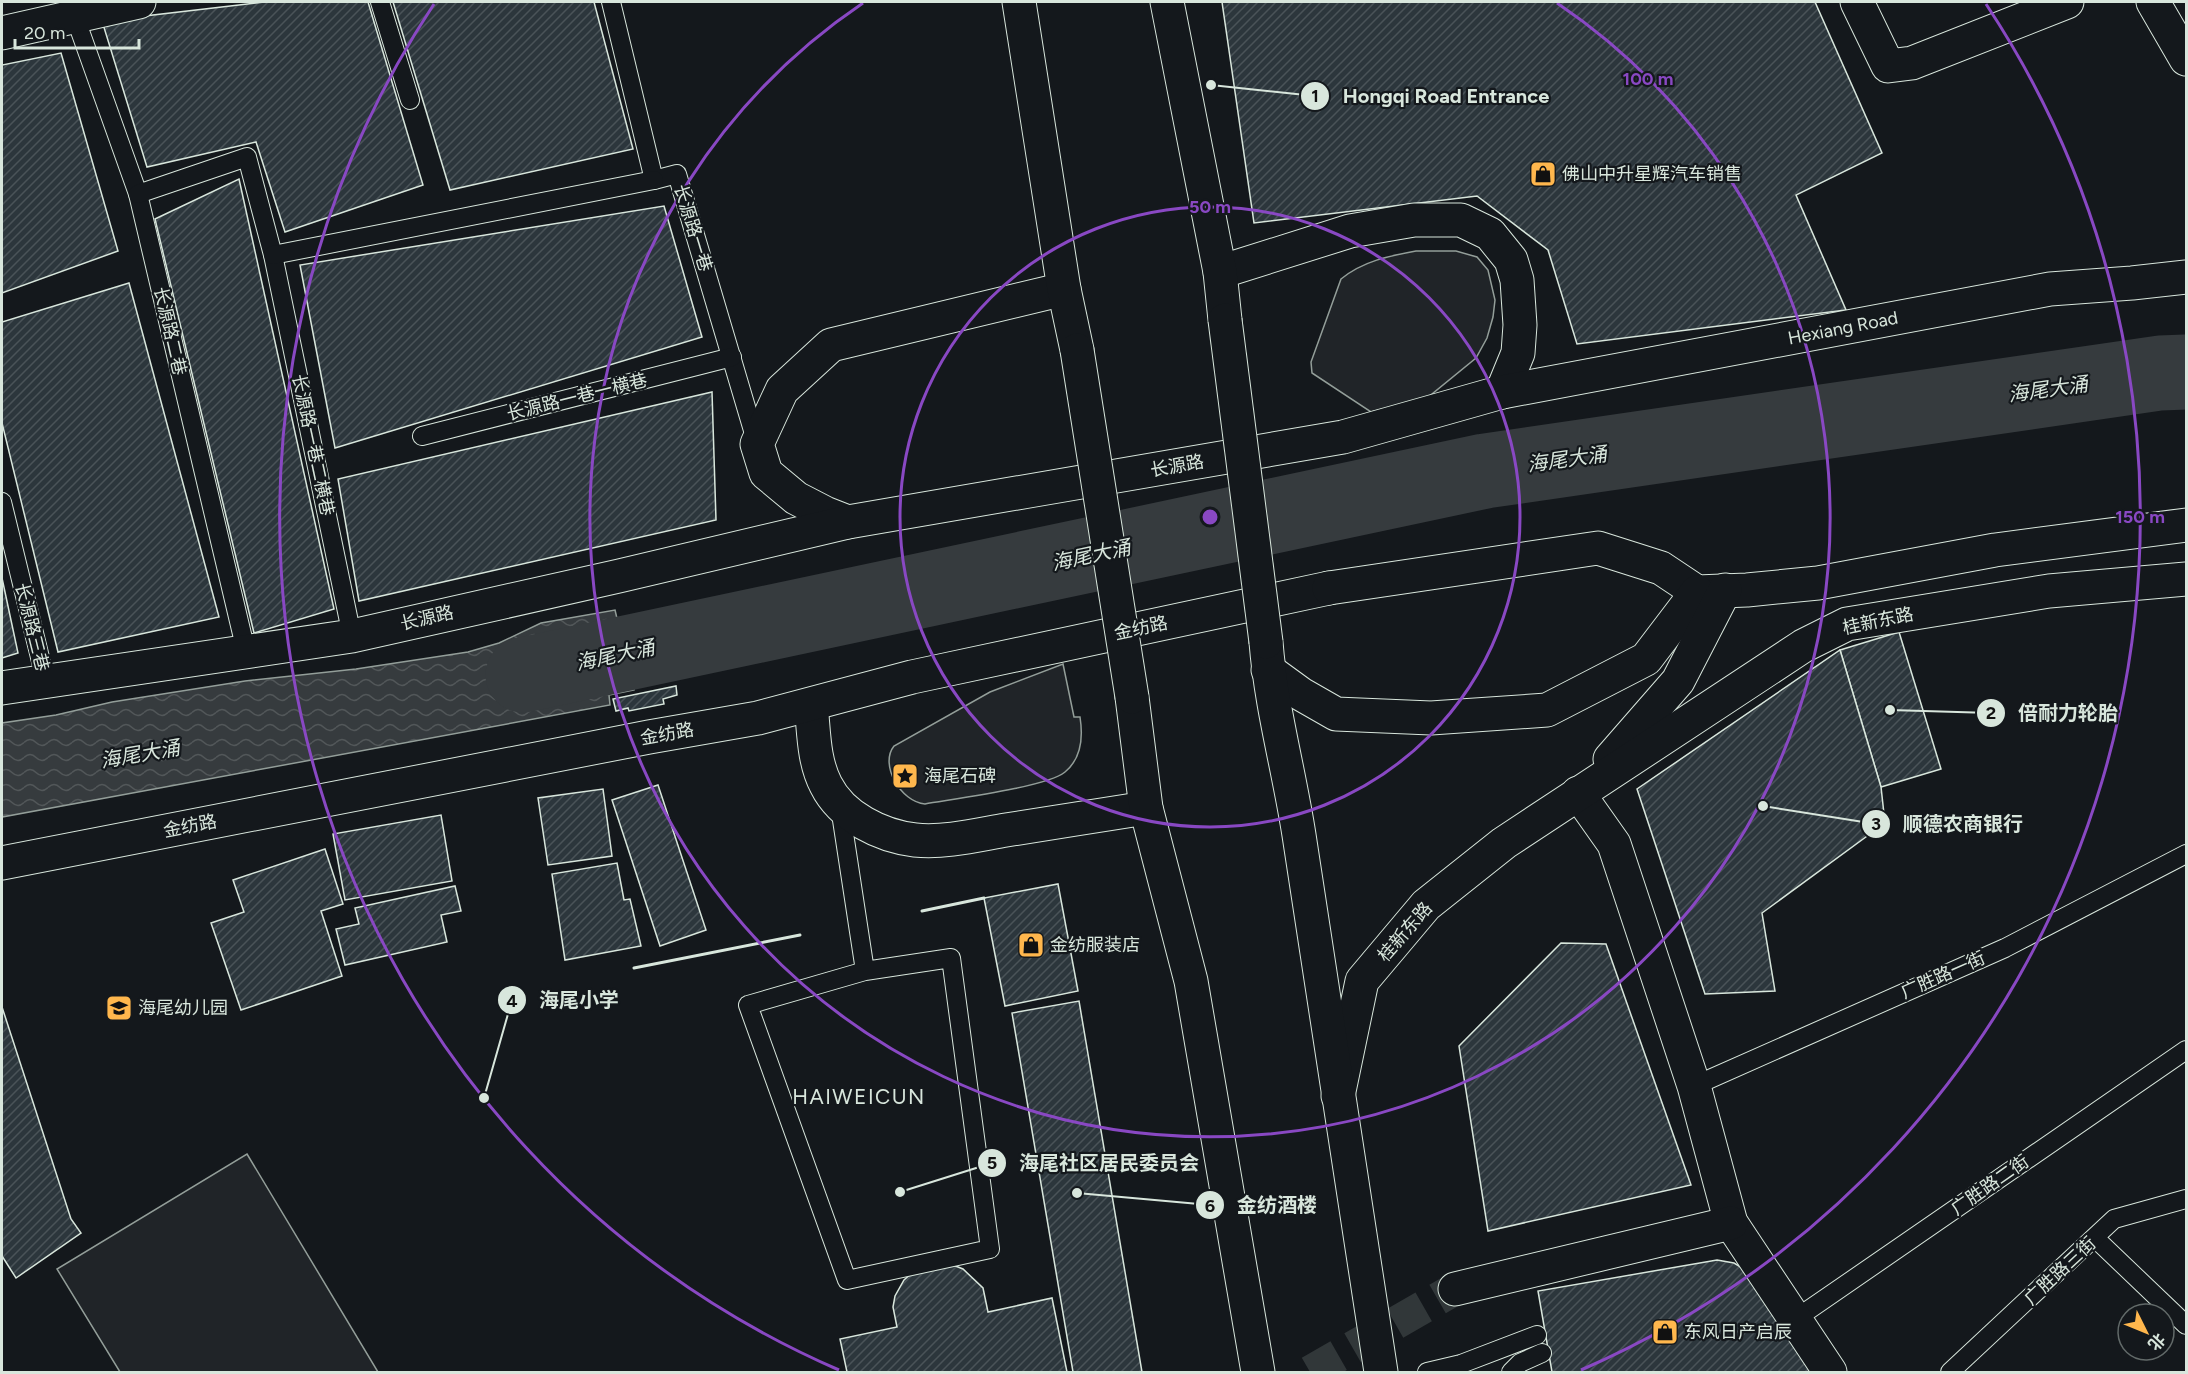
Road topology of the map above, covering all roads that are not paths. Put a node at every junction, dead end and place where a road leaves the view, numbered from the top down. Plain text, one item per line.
1 (139, 2) edge
2 (380, 2) edge
3 (611, 2) edge
4 (1019, 2) edge
5 (1167, 2) edge
6 (1857, 2) edge
7 (2067, 2) edge
8 (2152, 2) edge
9 (75, 16) junction
10 (2, 33) edge
11 (2187, 59) edge
12 (410, 100) dead end
13 (654, 180) junction
14 (138, 194) junction
15 (273, 255) junction
16 (1220, 272) junction
17 (2187, 277) edge
18 (1064, 289) junction
19 (732, 357) junction
20 (1502, 392) junction
21 (422, 436) dead end
22 (757, 444) junction
23 (2, 502) edge
24 (848, 522) junction
25 (2187, 525) edge
26 (2187, 579) edge
27 (1711, 591) junction
28 (352, 636) junction
29 (246, 651) junction
30 (1267, 656) junction
31 (46, 682) junction
32 (2, 688) edge
33 (811, 705) junction
34 (1578, 794) junction
35 (840, 806) junction
36 (1146, 808) junction
37 (2187, 854) edge
38 (2, 863) edge
39 (865, 971) junction
40 (2187, 1050) edge
41 (1694, 1086) junction
42 (1337, 1100) junction
43 (2187, 1199) edge
44 (1731, 1223) junction
45 (2095, 1238) junction
46 (1455, 1289) tunnel mouth
47 (1794, 1320) junction
48 (2187, 1325) edge
49 (1960, 1370) edge
50 (1258, 1372) edge
51 (1381, 1372) edge
52 (1427, 1372) edge
53 (1510, 1372) edge
54 (1830, 1372) edge

1 - 9 main road
2 - 12 lane
3 - 13 lane, 长源路一巷
4 - 18 main road
5 - 16 main road
6 - 7 main road
8 - 11 main road
9 - 10 main road
9 - 14 lane, 长源路二巷
13 - 15 lane
13 - 19 lane, 长源路一巷
14 - 15 lane, 长源路一巷二横巷
14 - 29 lane, 长源路二巷
15 - 28 lane, 长源路一巷二横巷
16 - 20 main road
16 - 30 main road, bridge
17 - 20 main road, Hexiang Road
18 - 22 main road
18 - 36 main road, bridge
19 - 21 lane, 长源路一巷一横巷
19 - 22 lane, 长源路一巷
20 - 24 main road, 长源路
22 - 24 main road
23 - 31 lane, 长源路三巷
24 - 28 main road, 长源路
25 - 27 main road
26 - 34 main road, 桂新东路
27 - 30 main road
27 - 33 main road, 金纺路
27 - 34 main road, 桂新东路
28 - 29 main road, 长源路
29 - 31 main road, 长源路
30 - 42 main road
31 - 32 main road, 长源路
33 - 35 main road
33 - 38 main road, 金纺路
34 - 41 main road
34 - 42 main road, 桂新东路
35 - 36 main road
35 - 39 lane
36 - 50 main road
37 - 41 lane, 广胜路一街
39 - 39 lane
40 - 47 lane, 广胜路二街
41 - 44 main road
42 - 51 main road
43 - 45 lane, 广胜路三街
44 - 46 main road
44 - 47 main road
45 - 48 lane
45 - 49 lane, 广胜路三街
47 - 54 main road
52 - 53 lane

